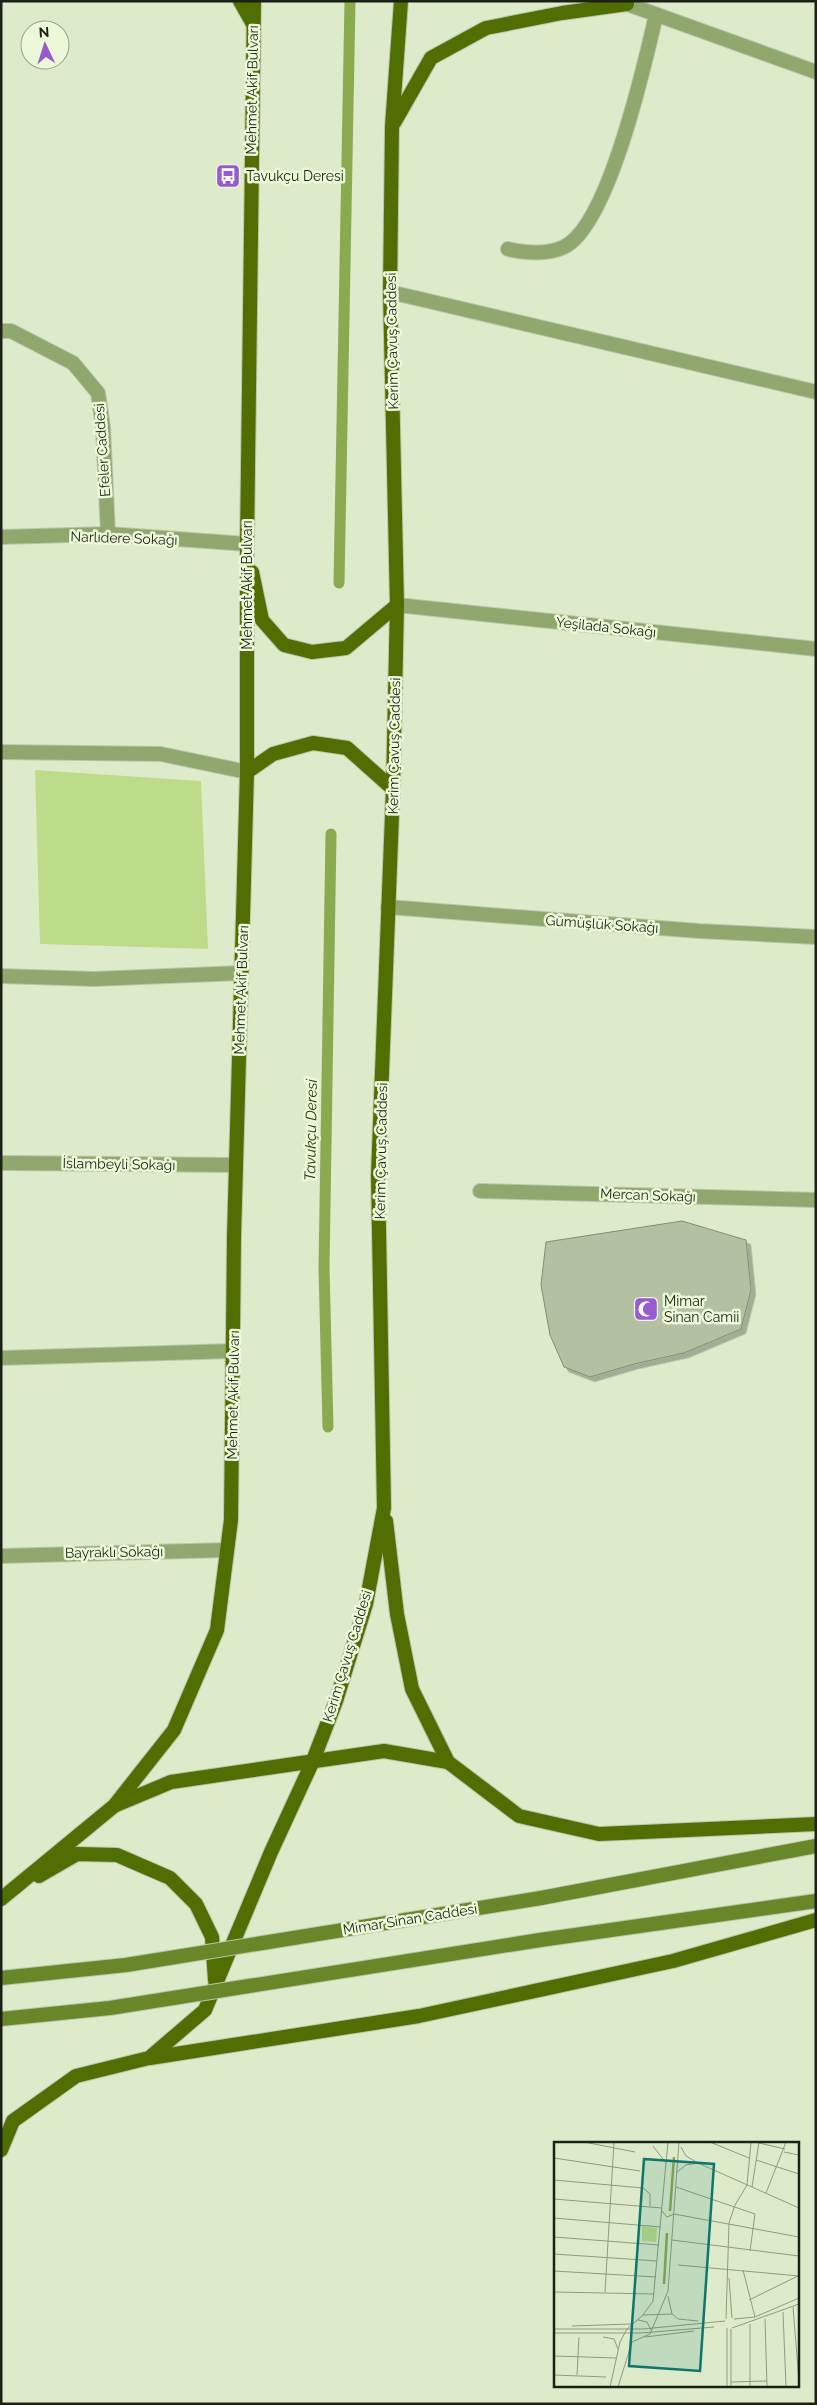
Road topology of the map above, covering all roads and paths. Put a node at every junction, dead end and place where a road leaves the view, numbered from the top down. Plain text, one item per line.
1 (240, 1) edge
2 (254, 1) edge
3 (401, 1) edge
4 (623, 3) edge
5 (656, 15) junction
6 (253, 24) junction
7 (816, 72) edge
8 (392, 126) junction
9 (508, 249) dead end
10 (390, 292) junction
11 (1, 331) edge
12 (816, 392) edge
13 (108, 534) junction
14 (1, 537) edge
15 (247, 544) junction
16 (397, 605) junction
17 (816, 649) edge
18 (1, 752) edge
19 (247, 772) junction
20 (393, 789) junction
21 (388, 907) junction
22 (816, 937) edge
23 (241, 973) junction
24 (1, 976) edge
25 (1, 1163) edge
26 (236, 1165) junction
27 (480, 1190) dead end
28 (816, 1200) edge
29 (233, 1351) junction
30 (1, 1358) edge
31 (384, 1508) junction
32 (227, 1550) junction
33 (1, 1556) edge
34 (448, 1762) junction
35 (312, 1763) junction
36 (114, 1806) junction
37 (816, 1824) edge
38 (816, 1846) edge
39 (2, 1897) edge
40 (816, 1901) edge
41 (816, 1920) edge
42 (1, 1978) edge
43 (215, 1984) junction
44 (1, 2020) edge
45 (149, 2058) junction
46 (1, 2150) edge

1 - 6 main road
2 - 6 main road, Mehmet Akif Bulvarı
3 - 8 main road, Kerim Çavuş Caddesi
4 - 5 street
4 - 8 main road
5 - 7 street
5 - 9 street
6 - 15 main road, Mehmet Akif Bulvarı
8 - 10 main road, Kerim Çavuş Caddesi
10 - 12 street
10 - 16 main road, Kerim Çavuş Caddesi
11 - 13 street, Efeler Caddesi
13 - 14 street, Narlıdere Sokağı
13 - 15 street, Narlıdere Sokağı
15 - 16 main road
15 - 19 main road, Mehmet Akif Bulvarı
16 - 17 street, Yeşilada Sokağı
16 - 20 main road, Kerim Çavuş Caddesi
18 - 19 street
19 - 20 main road
19 - 23 main road, Mehmet Akif Bulvarı
20 - 21 main road, Kerim Çavuş Caddesi
21 - 22 street, Gümüşlük Sokağı
21 - 31 main road, Kerim Çavuş Caddesi
23 - 24 street
23 - 26 main road, Mehmet Akif Bulvarı
25 - 26 street, İslambeyli Sokağı
26 - 29 main road, Mehmet Akif Bulvarı
27 - 28 street, Mercan Sokağı
29 - 30 street
29 - 32 main road, Mehmet Akif Bulvarı
31 - 34 main road
31 - 35 main road, Kerim Çavuş Caddesi
32 - 33 street, Bayraklı Sokağı
32 - 36 main road, Mehmet Akif Bulvarı
34 - 35 main road
34 - 37 main road
35 - 36 main road
35 - 43 main road, Kerim Çavuş Caddesi
36 - 39 main road, Mehmet Akif Bulvarı
38 - 42 main road, Mimar Sinan Caddesi, bridge
39 - 43 main road
40 - 44 main road, bridge
41 - 45 main road
43 - 45 main road, Kerim Çavuş Caddesi
45 - 46 main road, Kerim Çavuş Caddesi

